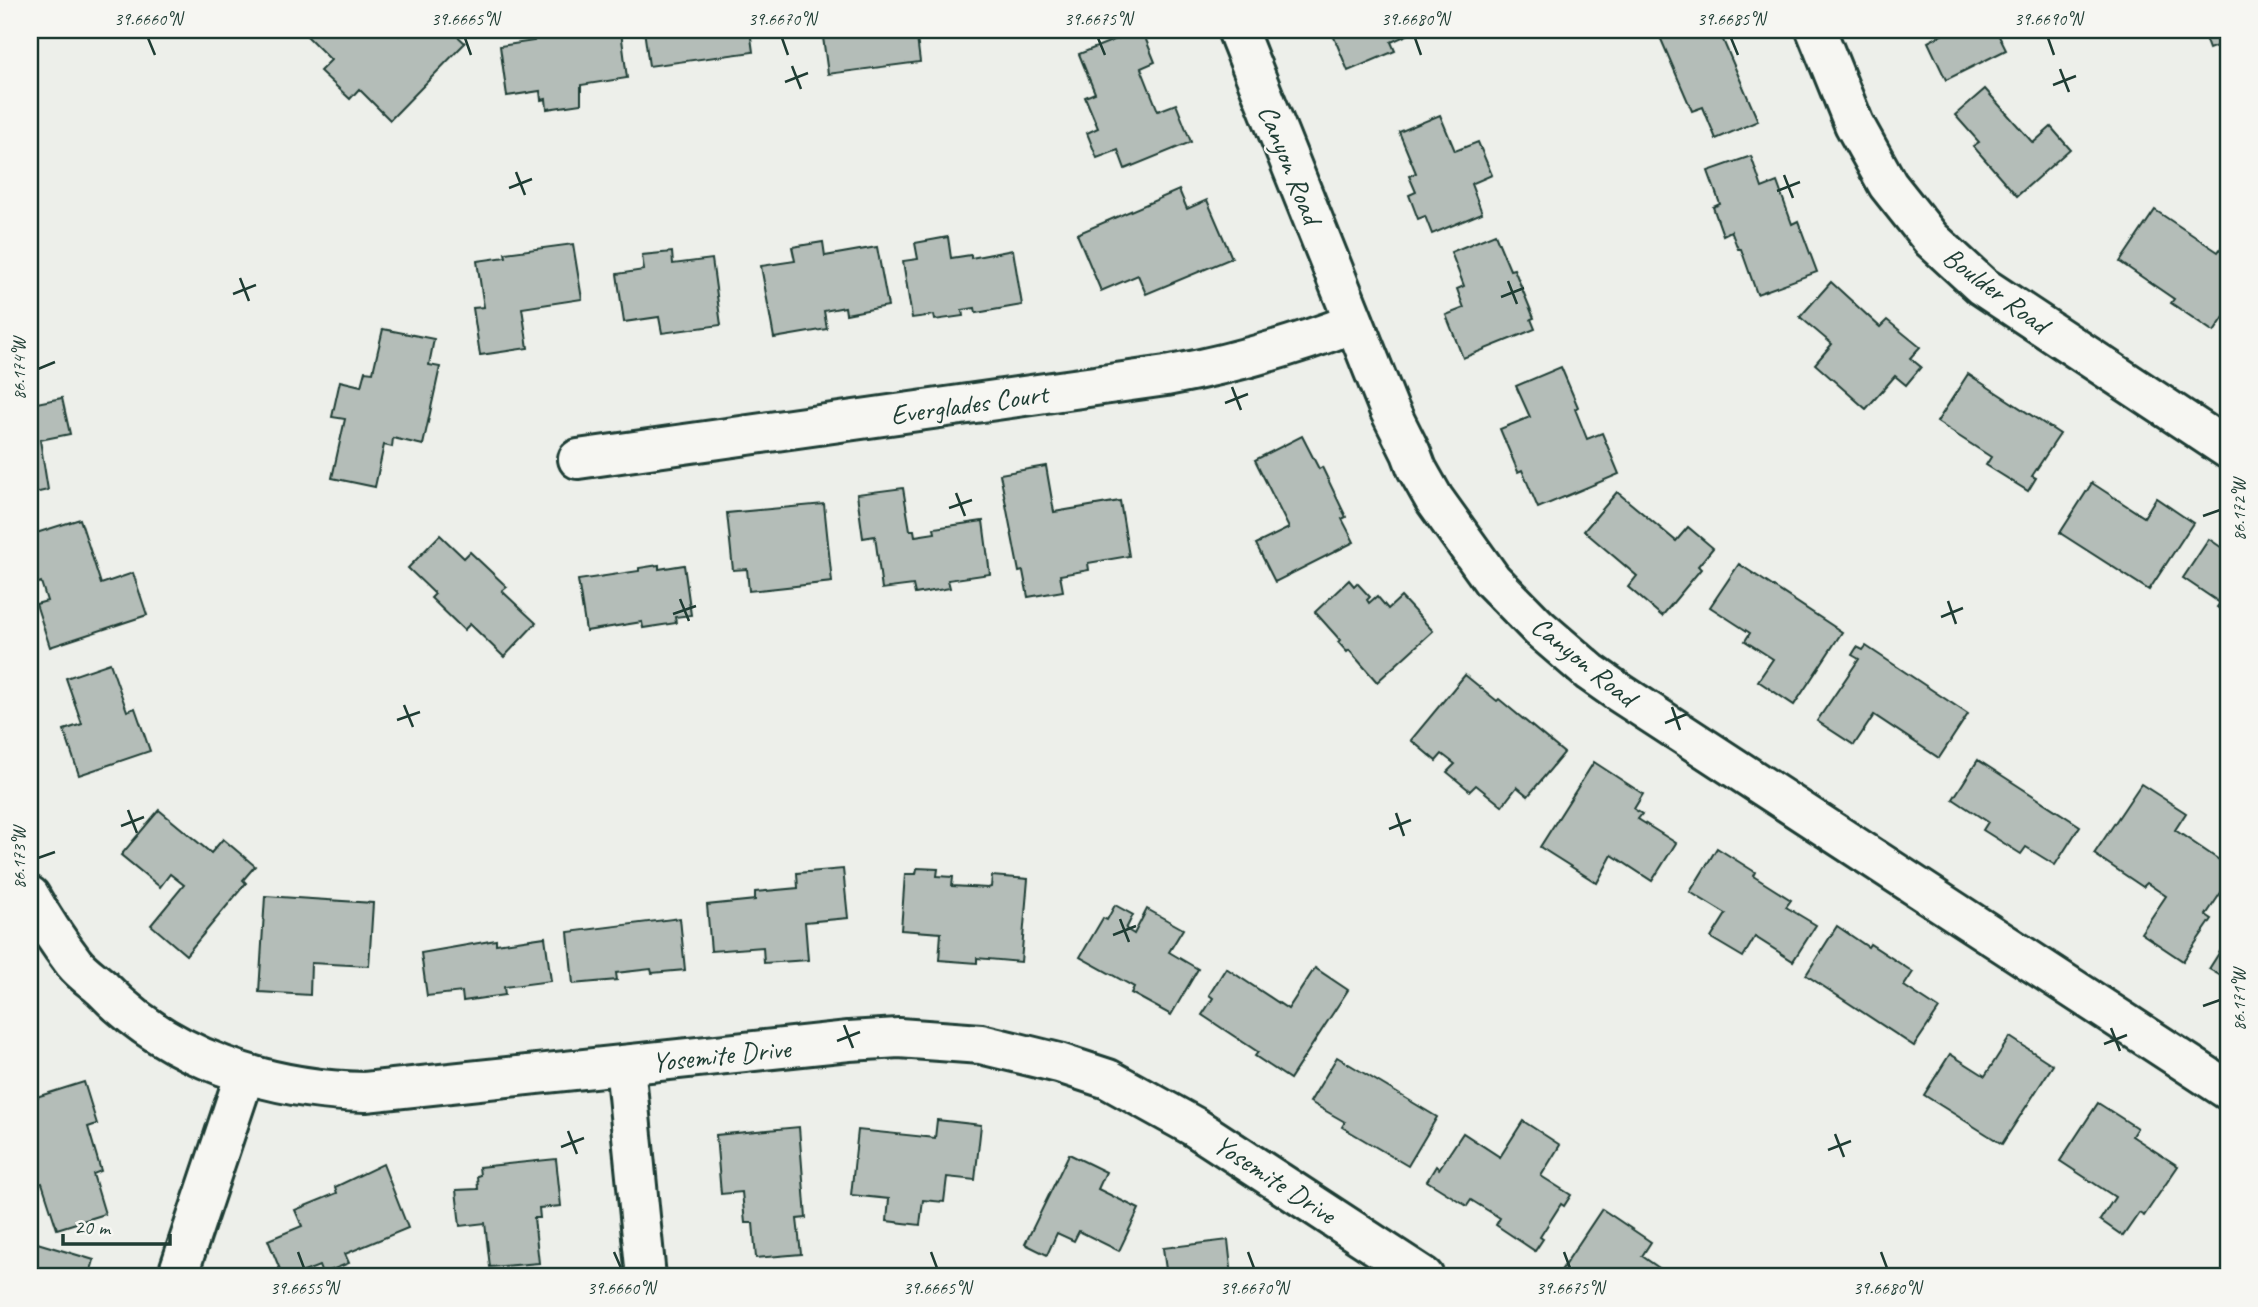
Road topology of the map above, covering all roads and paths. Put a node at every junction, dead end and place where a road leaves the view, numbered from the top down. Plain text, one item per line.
1 (1237, 30) edge
2 (1816, 30) edge
3 (1354, 323) junction
4 (2228, 449) edge
5 (578, 459) dead end
6 (30, 896) edge
7 (625, 1065) junction
8 (244, 1074) junction
9 (2228, 1090) edge
10 (1385, 1267) edge
11 (177, 1277) edge
12 (646, 1277) edge
13 (1424, 1277) edge

1 - 3 street, Canyon Road
2 - 4 street, Boulder Road
3 - 5 street, Everglades Court
3 - 9 street, Canyon Road
6 - 8 street, Yosemite Drive
7 - 8 street, Yosemite Drive
7 - 10 street, Yosemite Drive
7 - 12 street
8 - 11 street
10 - 13 street, Yosemite Drive

